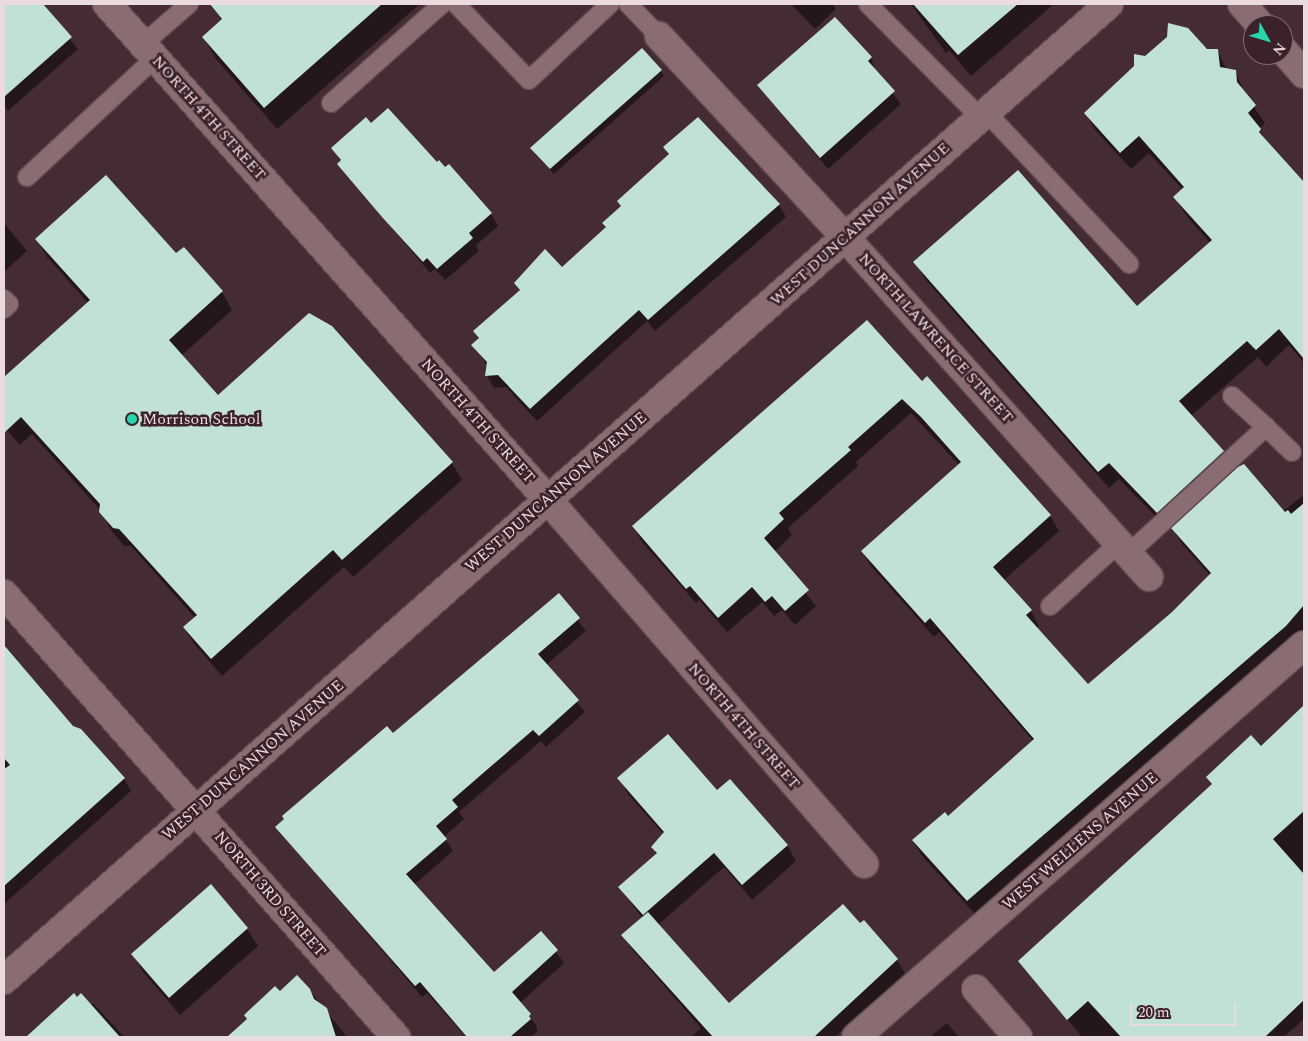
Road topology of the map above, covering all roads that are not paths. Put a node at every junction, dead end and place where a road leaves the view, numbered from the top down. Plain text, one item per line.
1 (107, 4) edge
2 (189, 4) edge
3 (442, 4) edge
4 (456, 4) edge
5 (610, 4) edge
6 (628, 4) edge
7 (868, 4) edge
8 (1108, 4) edge
9 (1242, 4) edge
10 (1251, 15) edge
11 (659, 36) joint
12 (149, 51) junction
13 (1293, 61) edge
14 (1304, 74) edge
15 (331, 103) dead end
16 (983, 115) junction
17 (27, 177) dead end
18 (845, 237) junction
19 (1129, 264) dead end
20 (4, 299) edge
21 (4, 309) edge
22 (1232, 396) dead end
23 (1266, 427) junction
24 (1292, 452) dead end
25 (548, 500) junction
26 (1124, 548) junction
27 (1149, 577) dead end
28 (4, 594) edge
29 (1050, 606) dead end
30 (1304, 645) edge
31 (196, 810) junction
32 (864, 864) dead end
33 (4, 980) edge
34 (976, 989) dead end
35 (396, 1037) edge
36 (856, 1037) edge
37 (1018, 1037) edge

1 - 12 street, NORTH 4TH STREET
2 - 12 lane
3 - 15 lane
4 - 5 lane
6 - 11 lane
7 - 16 lane
8 - 16 street, WEST DUNCANNON AVENUE
9 - 10 street
11 - 18 street, NORTH LAWRENCE STREET
12 - 17 lane
12 - 25 street, NORTH 4TH STREET
13 - 14 street
16 - 18 street, WEST DUNCANNON AVENUE
16 - 19 lane
18 - 25 street, WEST DUNCANNON AVENUE
18 - 26 street, NORTH LAWRENCE STREET
20 - 21 lane
22 - 23 lane
23 - 24 lane
23 - 26 lane
25 - 31 street, WEST DUNCANNON AVENUE
25 - 32 street, NORTH 4TH STREET
26 - 27 street, NORTH LAWRENCE STREET
26 - 29 lane
28 - 31 street, NORTH 3RD STREET
30 - 36 street, WEST WELLENS AVENUE
31 - 33 street, WEST DUNCANNON AVENUE
31 - 35 street, NORTH 3RD STREET
34 - 37 street

